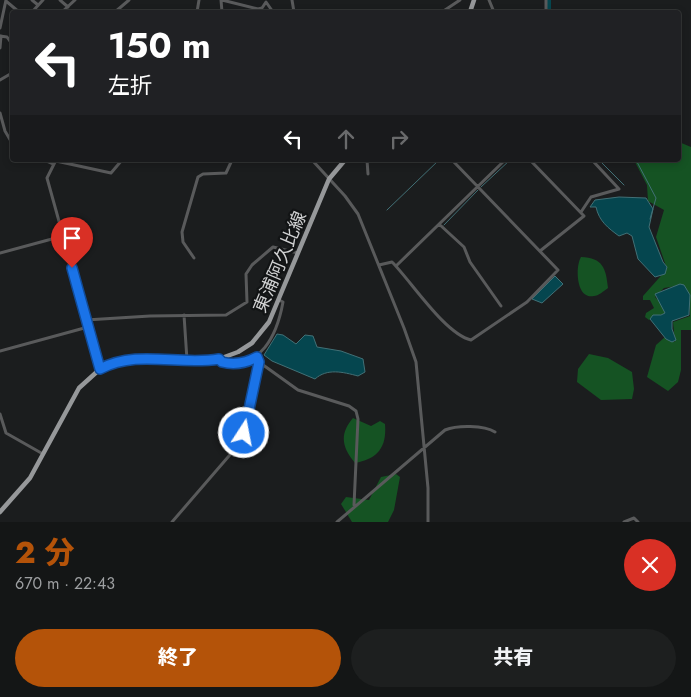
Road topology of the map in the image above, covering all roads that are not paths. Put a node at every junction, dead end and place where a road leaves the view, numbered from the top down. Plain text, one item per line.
1 (32, 0) edge
2 (42, 0) edge
3 (60, 0) edge
4 (75, 0) edge
5 (129, 0) edge
6 (222, 0) edge
7 (460, 0) edge
8 (6, 1) edge
9 (38, 5) junction
10 (68, 7) junction
11 (17, 10) edge
12 (34, 10) edge
13 (64, 10) edge
14 (117, 10) edge
15 (272, 10) edge
16 (445, 10) edge
17 (0, 28) edge
18 (0, 35) edge
19 (9, 40) edge
20 (0, 48) edge
21 (0, 114) edge
22 (10, 140) edge
23 (55, 162) edge
24 (120, 162) edge
25 (231, 162) edge
26 (314, 162) edge
27 (344, 162) edge
28 (367, 162) edge
29 (454, 162) edge
30 (503, 162) edge
31 (532, 162) edge
32 (594, 162) edge
33 (368, 174) dead end
34 (329, 179) junction
35 (478, 186) junction
36 (581, 212) junction
37 (439, 224) junction
38 (63, 236) junction
39 (540, 251) junction
40 (0, 253) edge
41 (298, 254) junction
42 (194, 258) dead end
43 (379, 265) junction
44 (396, 266) junction
45 (279, 300) junction
46 (501, 306) dead end
47 (184, 316) junction
48 (86, 320) junction
49 (88, 328) junction
50 (0, 351) edge
51 (257, 357) junction
52 (219, 359) junction
53 (187, 360) junction
54 (259, 362) junction
55 (100, 369) junction
56 (0, 414) edge
57 (495, 432) dead end
58 (424, 446) junction
59 (43, 454) junction
60 (354, 506) junction
61 (0, 512) edge
62 (172, 522) edge
63 (337, 522) edge
64 (428, 522) edge
65 (624, 522) edge
66 (638, 522) edge

1 - 9 street
2 - 9 street
3 - 10 street
4 - 10 street
5 - 14 street
6 - 15 street
7 - 16 street
8 - 11 street
8 - 17 street
9 - 12 street
10 - 13 street
18 - 19 street
18 - 20 street
21 - 22 street
23 - 24 street
23 - 38 street
25 - 42 street
26 - 34 street
27 - 34 main road, 東浦阿久比線
28 - 33 street
29 - 35 street
30 - 35 street
31 - 36 street
32 - 36 street
34 - 41 main road, 東浦阿久比線
34 - 43 street
35 - 37 street
35 - 39 street
36 - 39 street
37 - 44 street
37 - 46 street
38 - 40 street
38 - 48 street
39 - 44 street
41 - 45 main road, 東浦阿久比線
41 - 47 street
43 - 44 street
43 - 58 street
45 - 51 street
45 - 52 main road, 東浦阿久比線
47 - 48 street
47 - 53 street
48 - 49 street
49 - 50 street
49 - 55 street
51 - 52 street
51 - 54 street
52 - 53 main road, 東浦阿久比線
53 - 55 main road, 東浦阿久比線
54 - 60 street
54 - 62 street
55 - 59 main road, 東浦阿久比線
56 - 59 street
57 - 58 street
58 - 60 street
58 - 64 street
59 - 61 main road, 東浦阿久比線
60 - 63 street
65 - 66 street

